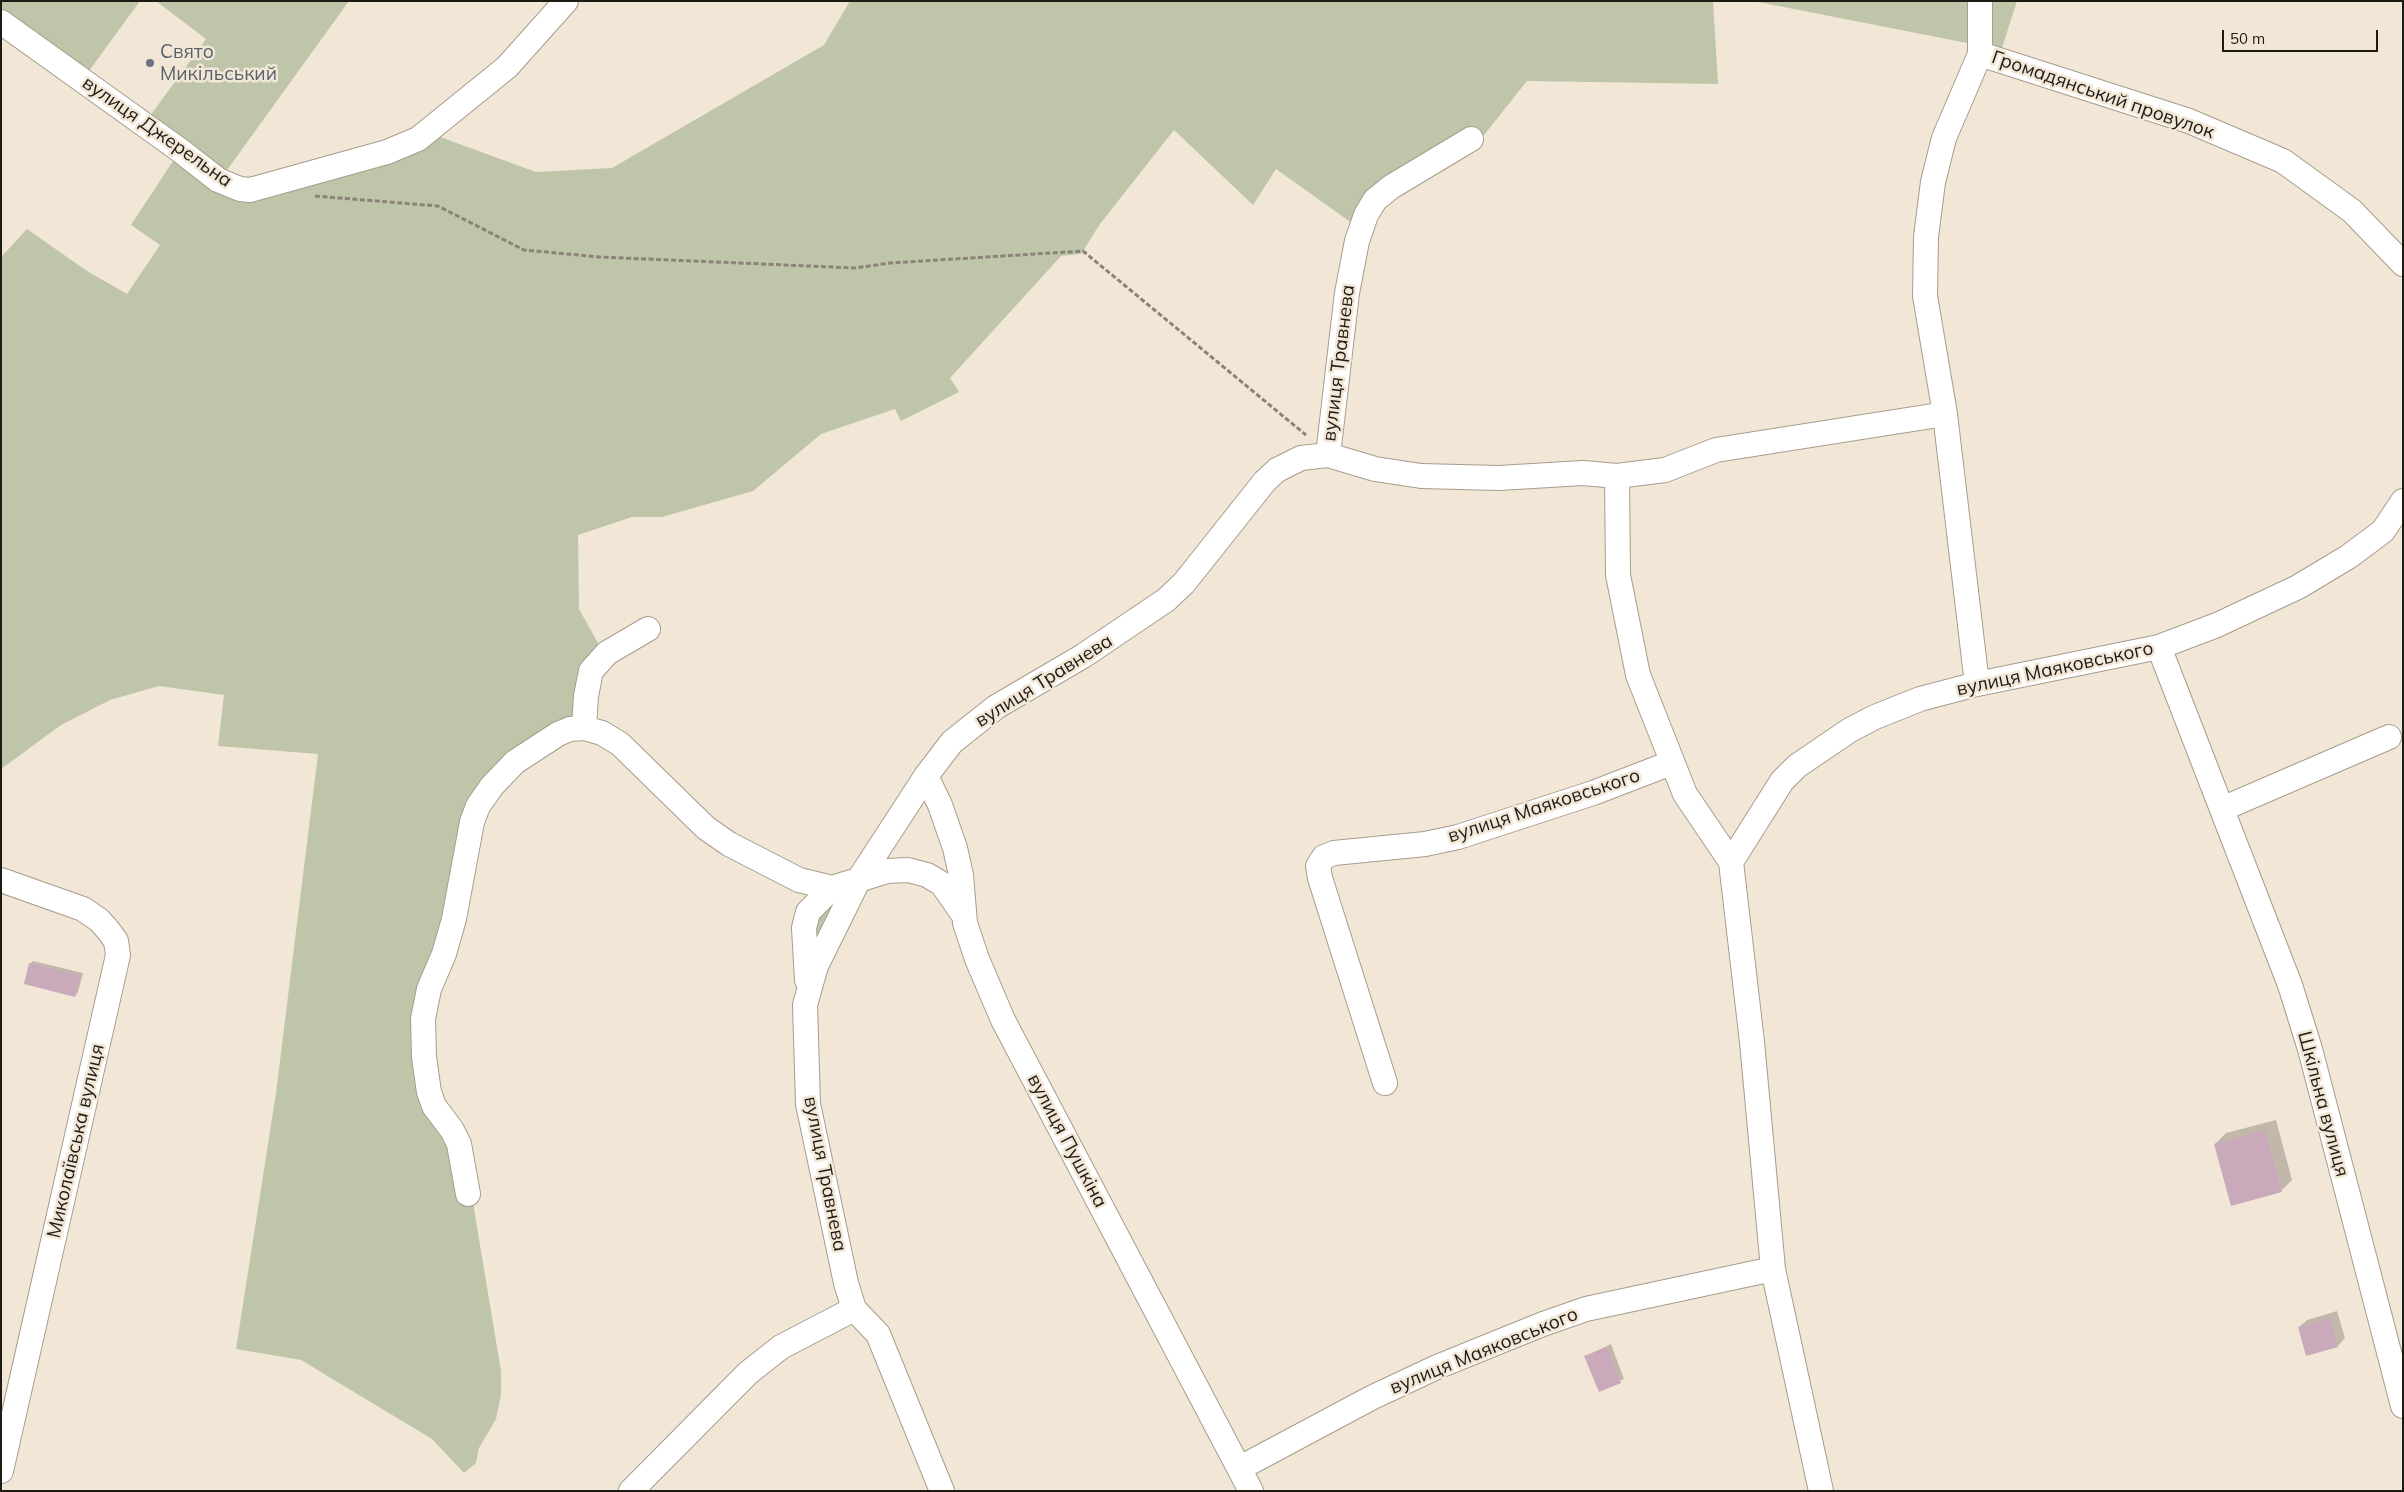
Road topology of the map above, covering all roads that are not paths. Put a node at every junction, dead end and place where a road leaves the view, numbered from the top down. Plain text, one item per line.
1 (566, 1) edge
2 (1980, 1) edge
3 (1, 22) edge
4 (1980, 54) junction
5 (1471, 139) dead end
6 (2403, 264) edge
7 (1945, 414) junction
8 (1328, 455) junction
9 (1617, 476) junction
10 (2403, 501) edge
11 (648, 629) dead end
12 (2159, 647) junction
13 (1978, 684) junction
14 (584, 728) junction
15 (2389, 738) dead end
16 (1671, 763) junction
17 (926, 776) junction
18 (2222, 809) junction
19 (1731, 862) junction
20 (859, 879) junction
21 (1, 880) edge
22 (832, 888) junction
23 (963, 914) junction
24 (808, 990) junction
25 (1385, 1083) dead end
26 (468, 1194) dead end
27 (1773, 1269) junction
28 (854, 1309) junction
29 (2403, 1406) edge
30 (1240, 1468) junction
31 (1, 1471) edge
32 (631, 1491) edge
33 (942, 1491) edge
34 (1251, 1491) edge
35 (1821, 1491) edge

1 - 3 street, вулиця Джерельна
2 - 4 street
4 - 6 street, Громадянський провулок
4 - 7 street, Громадянський провулок
5 - 8 street, вулиця Травнева
7 - 9 street
7 - 13 street, Громадянський провулок
8 - 9 street
8 - 17 street, вулиця Травнева
9 - 16 street
10 - 12 street, вулиця Маяковського
11 - 14 street
12 - 13 street, вулиця Маяковського
12 - 18 street, Шкільна вулиця
13 - 19 street, вулиця Маяковського
14 - 22 street
14 - 26 street
15 - 18 street
16 - 19 street
16 - 25 street, вулиця Маяковського
17 - 20 street, вулиця Травнева
17 - 23 street, вулиця Пушкіна
18 - 29 street, Шкільна вулиця
19 - 27 street
20 - 22 street
20 - 23 street
20 - 24 street, вулиця Травнева
21 - 31 street, Миколаївська вулиця
22 - 24 street
23 - 30 street, вулиця Пушкіна
24 - 28 street, вулиця Травнева
27 - 30 street, вулиця Маяковського
27 - 35 street
28 - 32 street
28 - 33 street
30 - 34 street, вулиця Пушкіна

